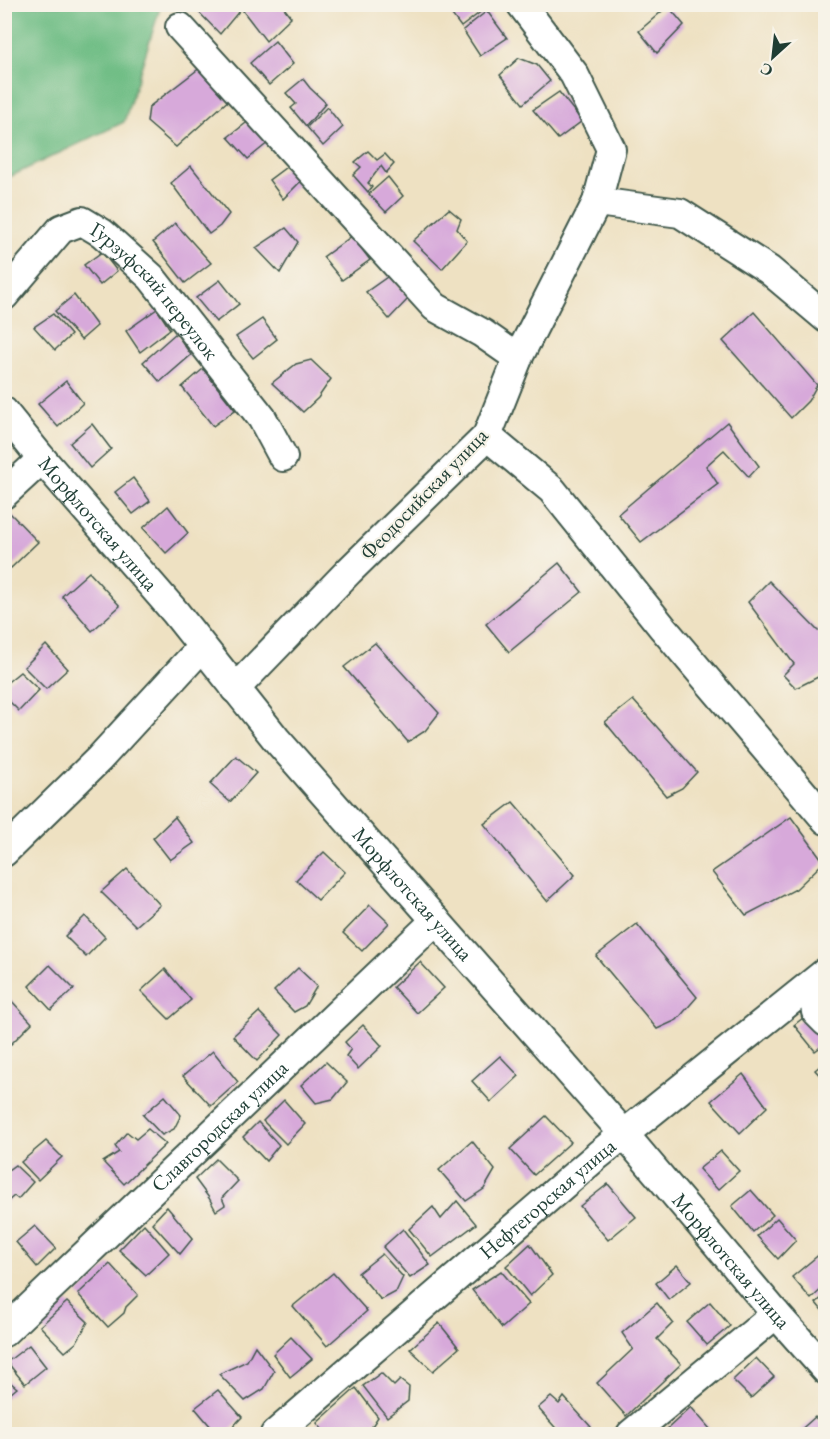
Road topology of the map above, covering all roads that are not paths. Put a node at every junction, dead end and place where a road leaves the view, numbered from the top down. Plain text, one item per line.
1 (521, 4) edge
2 (180, 27) dead end
3 (597, 202) junction
4 (4, 296) edge
5 (825, 318) edge
6 (518, 358) junction
7 (4, 412) edge
8 (487, 436) junction
9 (283, 457) dead end
10 (42, 459) junction
11 (4, 494) edge
12 (202, 647) junction
13 (235, 689) junction
14 (825, 820) edge
15 (4, 852) edge
16 (436, 920) junction
17 (819, 978) edge
18 (825, 1022) edge
19 (624, 1134) junction
20 (776, 1314) junction
21 (4, 1332) edge
22 (825, 1370) edge
23 (275, 1434) edge
24 (631, 1434) edge

1 - 3 street, Феодосийская улица
2 - 6 street
3 - 5 street
3 - 6 street, Феодосийская улица
4 - 9 street, Гурзуфский переулок
6 - 8 street, Феодосийская улица
7 - 10 street, Морфлотская улица
8 - 13 street, Феодосийская улица
8 - 14 street
10 - 11 street
10 - 12 street, Морфлотская улица
12 - 13 street, Морфлотская улица
12 - 15 street
13 - 16 street, Морфлотская улица
16 - 19 street, Морфлотская улица
16 - 21 street, Славгородская улица
17 - 18 street
17 - 19 street, Нефтегорская улица
19 - 20 street, Морфлотская улица
19 - 23 street, Нефтегорская улица
20 - 22 street, Морфлотская улица
20 - 24 street

